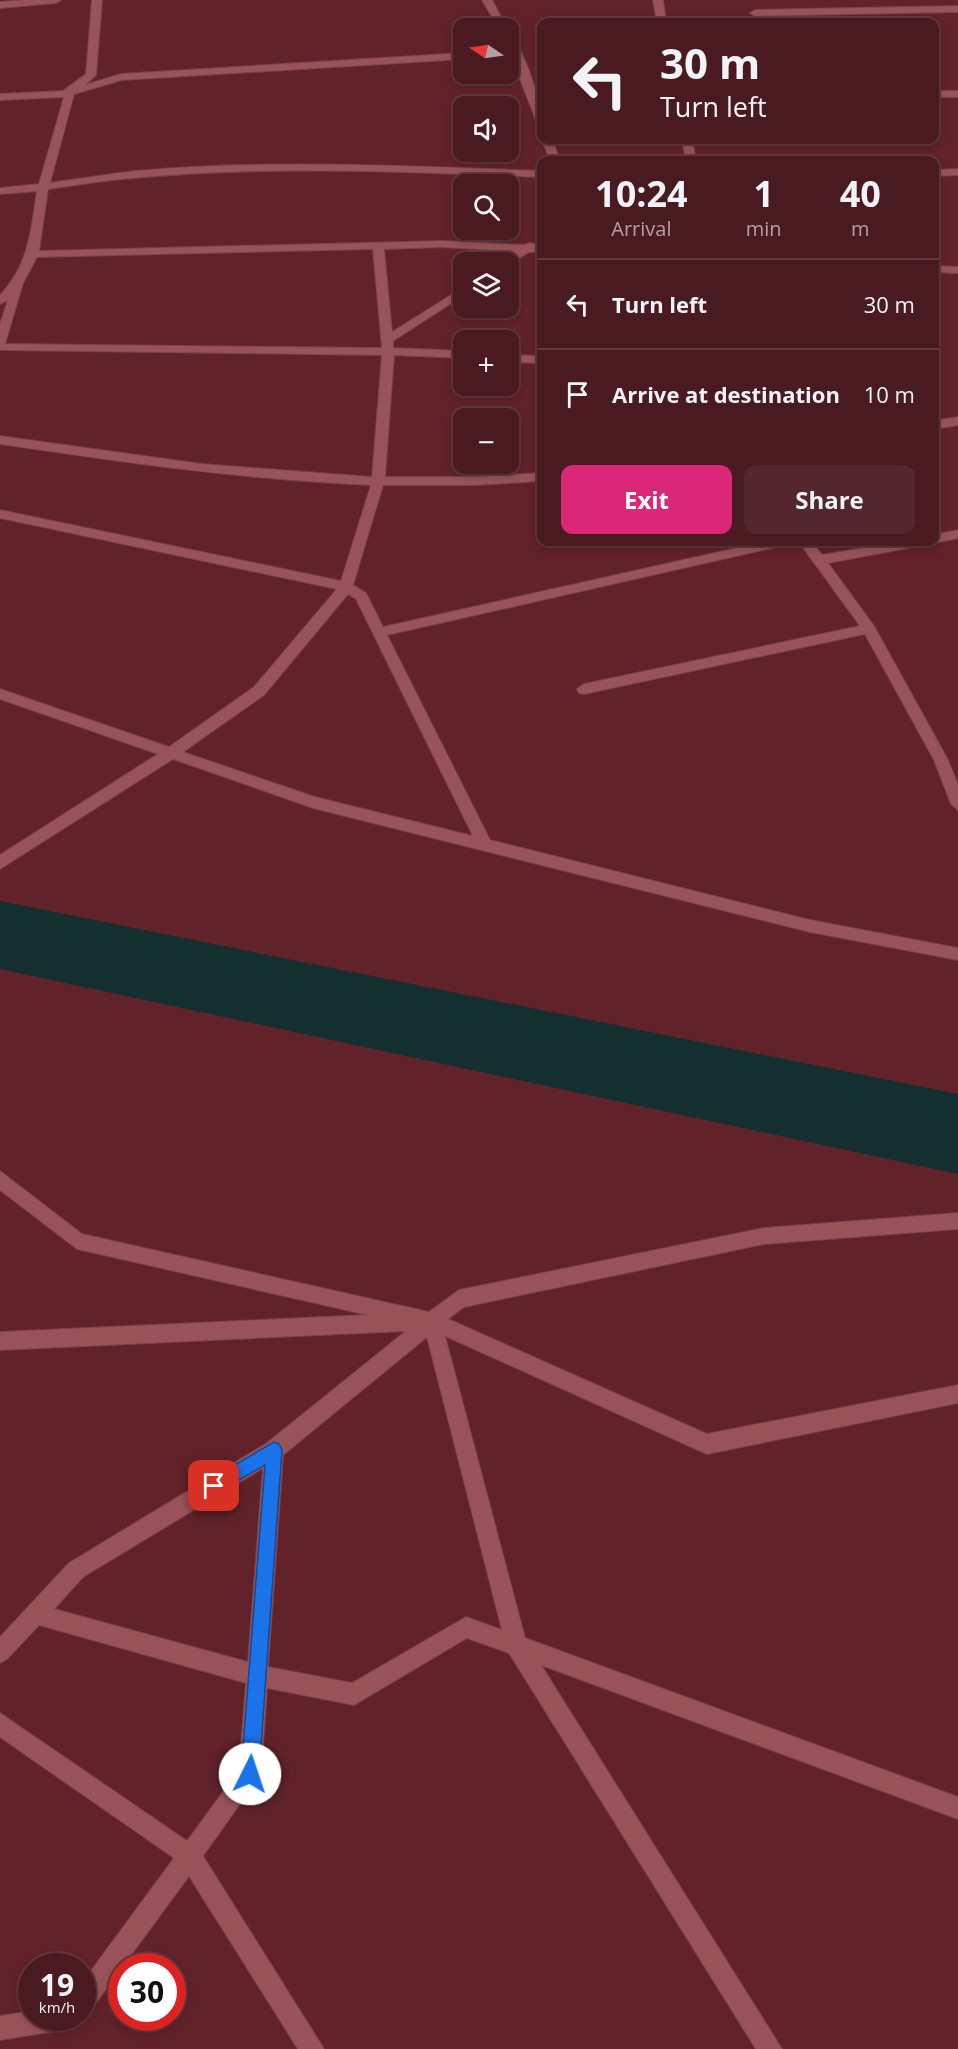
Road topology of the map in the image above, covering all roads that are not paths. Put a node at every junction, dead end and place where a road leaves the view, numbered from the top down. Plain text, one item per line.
1 (56, 0) edge
2 (97, 0) edge
3 (487, 0) edge
4 (658, 0) edge
5 (757, 0) edge
6 (0, 5) edge
7 (958, 9) edge
8 (497, 18) edge
9 (661, 18) edge
10 (754, 18) edge
11 (453, 57) edge
12 (519, 69) edge
13 (70, 92) junction
14 (939, 94) edge
15 (958, 94) edge
16 (0, 97) edge
17 (537, 111) edge
18 (958, 172) edge
19 (939, 173) edge
20 (537, 174) edge
21 (43, 189) junction
22 (0, 191) edge
23 (537, 241) edge
24 (378, 245) junction
25 (529, 248) junction
26 (537, 249) edge
27 (33, 254) junction
28 (519, 254) edge
29 (939, 269) edge
30 (958, 270) edge
31 (18, 283) junction
32 (453, 298) edge
33 (0, 300) edge
34 (0, 345) edge
35 (388, 346) junction
36 (453, 355) edge
37 (519, 359) edge
38 (537, 360) edge
39 (958, 421) edge
40 (939, 424) edge
41 (0, 440) edge
42 (537, 477) edge
43 (378, 482) junction
44 (0, 514) edge
45 (958, 534) edge
46 (939, 538) edge
47 (763, 546) edge
48 (809, 546) edge
49 (897, 546) edge
50 (818, 560) junction
51 (346, 587) junction
52 (870, 629) junction
53 (381, 632) junction
54 (584, 689) dead end
55 (0, 694) edge
56 (171, 753) junction
57 (958, 758) edge
58 (941, 760) junction
59 (958, 804) edge
60 (485, 845) junction
61 (0, 863) edge
62 (958, 954) edge
63 (0, 1179) edge
64 (958, 1221) edge
65 (432, 1321) junction
66 (0, 1341) edge
67 (958, 1394) edge
68 (274, 1450) junction
69 (35, 1614) junction
70 (516, 1645) junction
71 (0, 1652) edge
72 (256, 1675) junction
73 (0, 1724) edge
74 (958, 1808) edge
75 (190, 1856) junction
76 (96, 1984) edge
77 (18, 2025) edge
78 (0, 2028) edge
79 (312, 2049) edge
80 (770, 2049) edge

1 - 6 street
2 - 13 street
3 - 8 street
4 - 9 street
5 - 10 street
7 - 10 street
11 - 13 street
12 - 17 street
13 - 16 street
13 - 21 street
14 - 15 street
18 - 19 street
20 - 21 street
21 - 22 street
21 - 27 street
23 - 25 street
24 - 25 street
24 - 27 street
24 - 35 street
25 - 26 street
25 - 28 street
27 - 31 street
29 - 30 street
31 - 33 street
31 - 34 street
32 - 35 street
34 - 35 street
35 - 36 street
35 - 43 street
37 - 38 street
39 - 40 street
41 - 43 street
42 - 43 street
43 - 51 street
44 - 51 street
45 - 46 street
47 - 53 street
48 - 50 street
49 - 50 street
50 - 52 street
51 - 53 street
51 - 56 street
52 - 54 street
52 - 58 street
53 - 60 street
55 - 56 street
56 - 60 street
56 - 61 street
57 - 58 street
58 - 59 street
60 - 62 street
63 - 65 street
64 - 65 street
65 - 66 street
65 - 67 street
65 - 68 street
65 - 70 street
68 - 69 street
68 - 72 street
69 - 71 street
69 - 72 street
70 - 72 street
70 - 74 street
70 - 80 street
72 - 75 street
73 - 75 street
75 - 76 street
75 - 79 street
77 - 78 street

